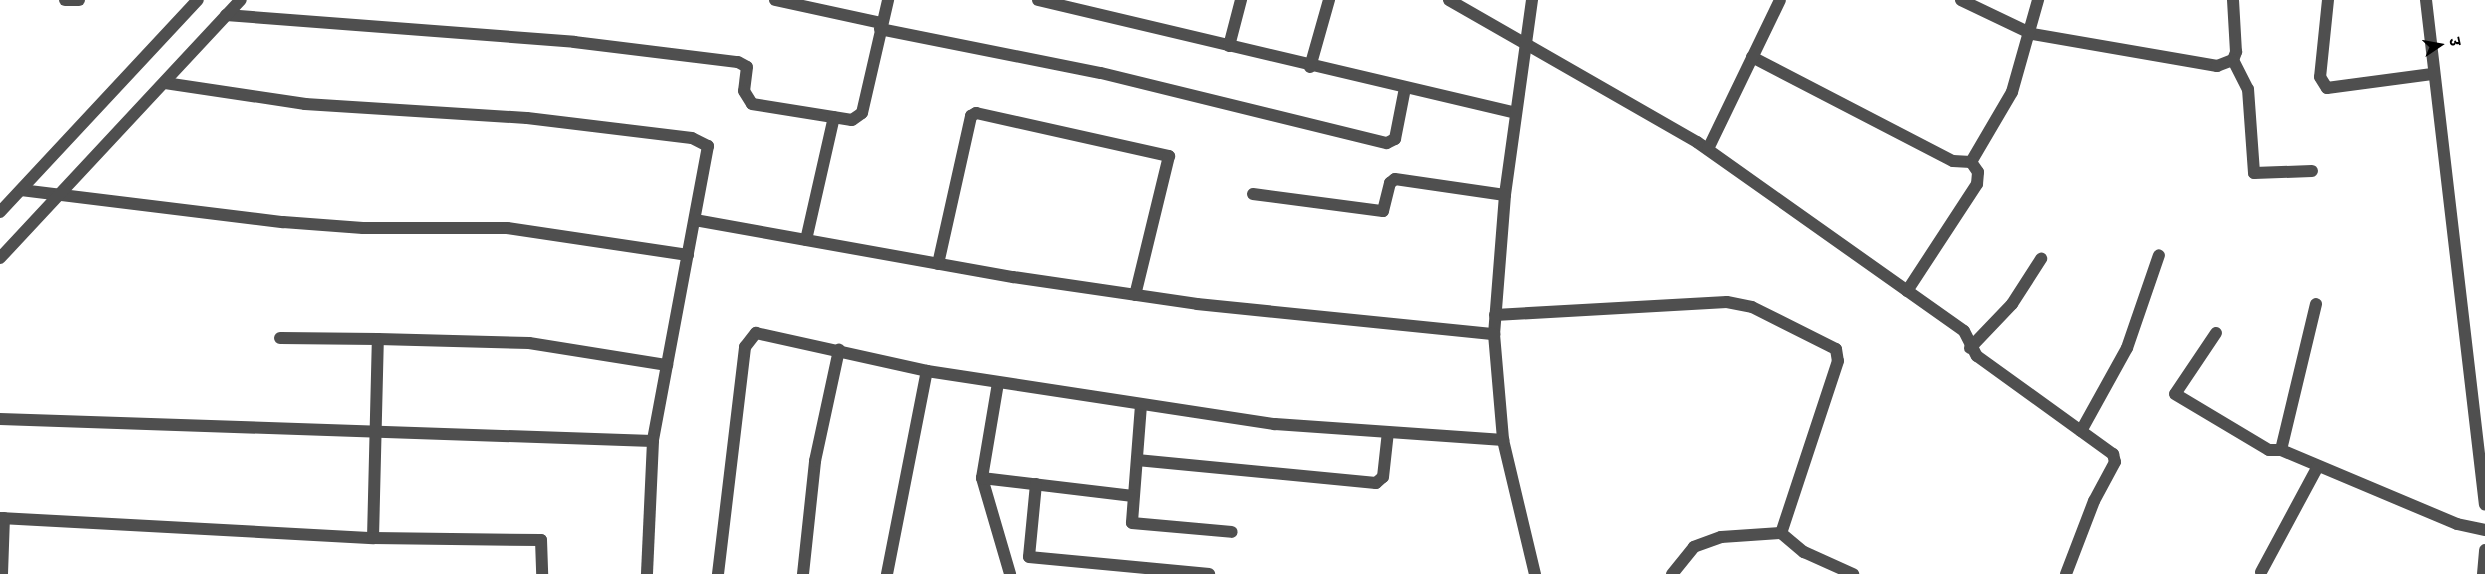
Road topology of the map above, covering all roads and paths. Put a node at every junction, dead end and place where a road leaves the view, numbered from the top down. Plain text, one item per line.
1 (64, 0) edge
2 (79, 0) edge
3 (198, 0) edge
4 (241, 0) edge
5 (775, 0) edge
6 (888, 0) edge
7 (1038, 0) edge
8 (1241, 0) edge
9 (1329, 0) edge
10 (1449, 0) edge
11 (1532, 0) edge
12 (1780, 0) edge
13 (1961, 0) edge
14 (2038, 0) edge
15 (2233, 0) edge
16 (2328, 0) edge
17 (2426, 0) edge
18 (226, 16) junction
19 (881, 26) junction
20 (2032, 34) junction
21 (1229, 46) junction
22 (1527, 49) junction
23 (1752, 57) junction
24 (2233, 60) junction
25 (1310, 67) junction
26 (2432, 74) junction
27 (165, 83) junction
28 (1405, 88) junction
29 (1516, 113) junction
30 (834, 117) junction
31 (1708, 149) junction
32 (1971, 162) junction
33 (2312, 171) dead end
34 (21, 190) junction
35 (1253, 194) dead end
36 (1505, 195) junction
37 (59, 198) junction
38 (0, 212) edge
39 (695, 220) junction
40 (806, 240) junction
41 (688, 255) junction
42 (2159, 255) dead end
43 (0, 258) edge
44 (2041, 259) dead end
45 (938, 264) junction
46 (1907, 291) junction
47 (1135, 295) junction
48 (2316, 304) dead end
49 (1494, 315) junction
50 (2216, 333) dead end
51 (1494, 334) junction
52 (280, 338) dead end
53 (378, 340) junction
54 (1970, 348) junction
55 (839, 350) junction
56 (667, 365) junction
57 (927, 371) junction
58 (998, 383) junction
59 (1141, 404) junction
60 (0, 419) edge
61 (2082, 431) junction
62 (376, 432) junction
63 (1388, 432) junction
64 (653, 440) junction
65 (1503, 440) junction
66 (2281, 450) junction
67 (1136, 460) junction
68 (2318, 466) junction
69 (982, 478) junction
70 (1036, 484) junction
71 (1133, 496) junction
72 (2485, 505) edge
73 (2, 518) edge
74 (2485, 530) edge
75 (1232, 532) dead end
76 (1781, 533) junction
77 (373, 538) junction
78 (2485, 550) edge
79 (2261, 572) dead end
80 (2, 574) edge
81 (542, 574) edge
82 (647, 574) edge
83 (718, 574) edge
84 (803, 574) edge
85 (887, 574) edge
86 (1010, 574) edge
87 (1209, 574) edge
88 (1535, 574) edge
89 (1672, 574) edge
90 (1853, 574) edge
91 (2066, 574) edge
92 (2483, 574) edge

1 - 2 street
3 - 34 street
4 - 18 street
5 - 19 street
6 - 19 street
7 - 21 street
8 - 21 street
9 - 25 street
10 - 22 street
11 - 22 street
12 - 23 street
13 - 20 street
14 - 20 street
15 - 24 street
16 - 26 street
17 - 26 street
18 - 27 street
18 - 30 street
19 - 28 street
19 - 30 street
20 - 24 street
20 - 32 street
21 - 25 street
22 - 29 street
22 - 31 street
23 - 31 street
23 - 32 street
24 - 33 street
25 - 28 street
26 - 72 street
27 - 37 street
27 - 39 street
28 - 29 street
29 - 36 street
30 - 40 street
31 - 46 street
32 - 46 street
34 - 37 street
34 - 38 street
35 - 36 street
36 - 49 street
37 - 41 street
37 - 43 street
39 - 40 street
39 - 41 street
40 - 45 street
41 - 56 street
42 - 61 street
44 - 54 street
45 - 47 street
45 - 47 street
46 - 54 street
47 - 51 street
48 - 66 street
49 - 51 street
49 - 76 street
50 - 66 street
51 - 65 street
52 - 53 street
53 - 56 street
53 - 62 street
54 - 61 street
55 - 57 street
55 - 83 street
55 - 84 street
56 - 64 street
57 - 58 street
57 - 85 street
58 - 59 street
58 - 69 street
59 - 63 street
59 - 67 street
60 - 62 street
61 - 91 street
62 - 64 street
62 - 77 street
63 - 65 street
63 - 67 street
64 - 82 street
65 - 88 street
66 - 68 street
67 - 71 street
68 - 74 street
68 - 79 street
69 - 70 street
69 - 86 street
70 - 71 street
70 - 87 street
71 - 75 street
73 - 77 street
73 - 80 street
76 - 89 street
76 - 90 street
77 - 81 street
78 - 92 street

